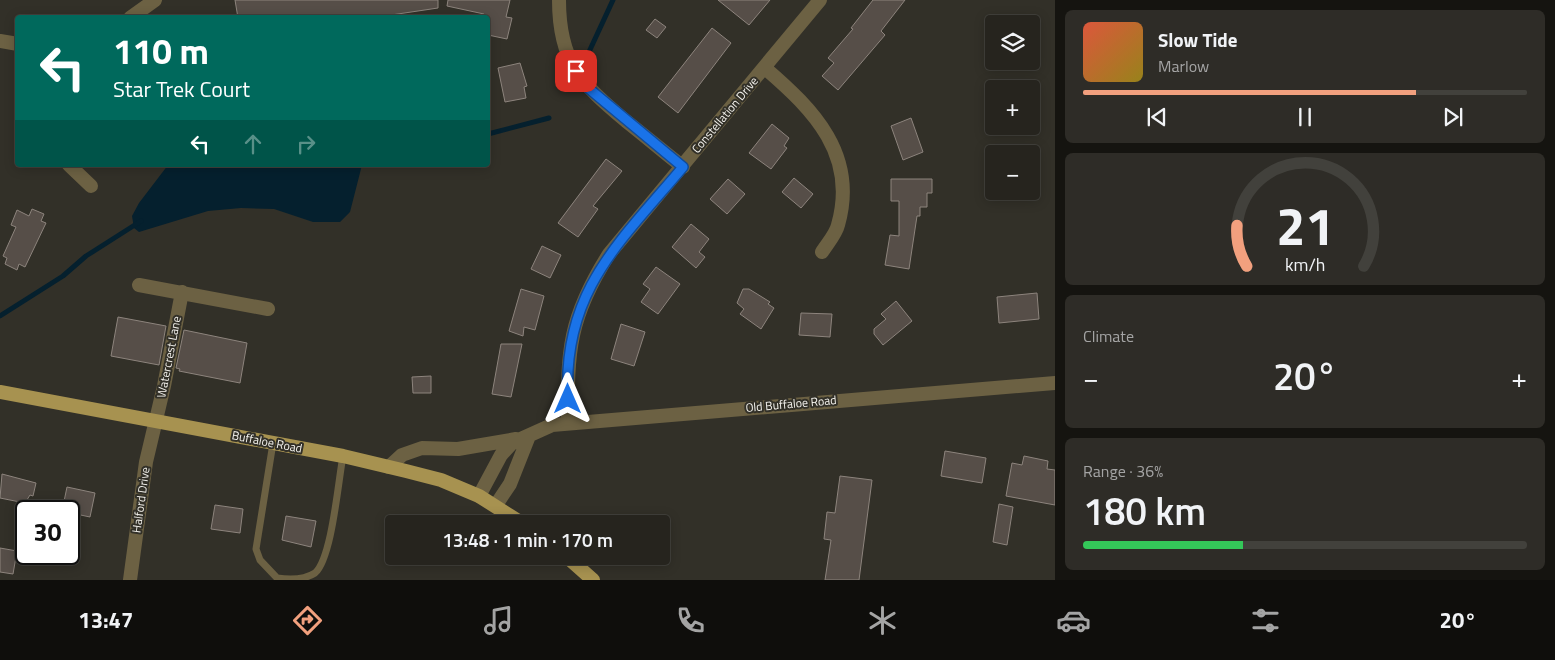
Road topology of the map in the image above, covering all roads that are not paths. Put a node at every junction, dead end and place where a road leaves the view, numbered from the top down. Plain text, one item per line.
1 (155, 0) edge
2 (559, 0) edge
3 (820, 0) edge
4 (134, 15) edge
5 (0, 41) edge
6 (15, 44) edge
7 (765, 68) junction
8 (71, 167) edge
9 (683, 167) junction
10 (91, 186) dead end
11 (822, 252) dead end
12 (138, 285) dead end
13 (182, 292) junction
14 (268, 309) dead end
15 (1055, 384) edge
16 (0, 392) edge
17 (156, 422) junction
18 (568, 423) junction
19 (524, 437) junction
20 (273, 443) junction
21 (343, 456) junction
22 (388, 467) junction
23 (479, 496) junction
24 (496, 505) junction
25 (511, 515) edge
26 (576, 565) edge
27 (130, 580) edge
28 (592, 580) edge

1 - 4 street
2 - 9 street
3 - 7 street, Constellation Drive
5 - 6 street
7 - 9 street, Constellation Drive
7 - 11 street
8 - 10 street
9 - 18 street, Constellation Drive
12 - 13 street
13 - 14 street
13 - 17 street, Watercrest Lane
15 - 18 street, Old Buffaloe Road
16 - 17 main road, Buffaloe Road
17 - 20 main road, Buffaloe Road
17 - 27 street, Halford Drive
18 - 19 street, Old Buffaloe Road
19 - 22 street
19 - 23 street, Old Buffaloe Road
19 - 24 street
20 - 21 main road, Buffaloe Road
20 - 21 lane
21 - 22 main road, Buffaloe Road
22 - 23 main road, Buffaloe Road
23 - 24 main road, Buffaloe Road
24 - 25 main road, Buffaloe Road
26 - 28 main road

